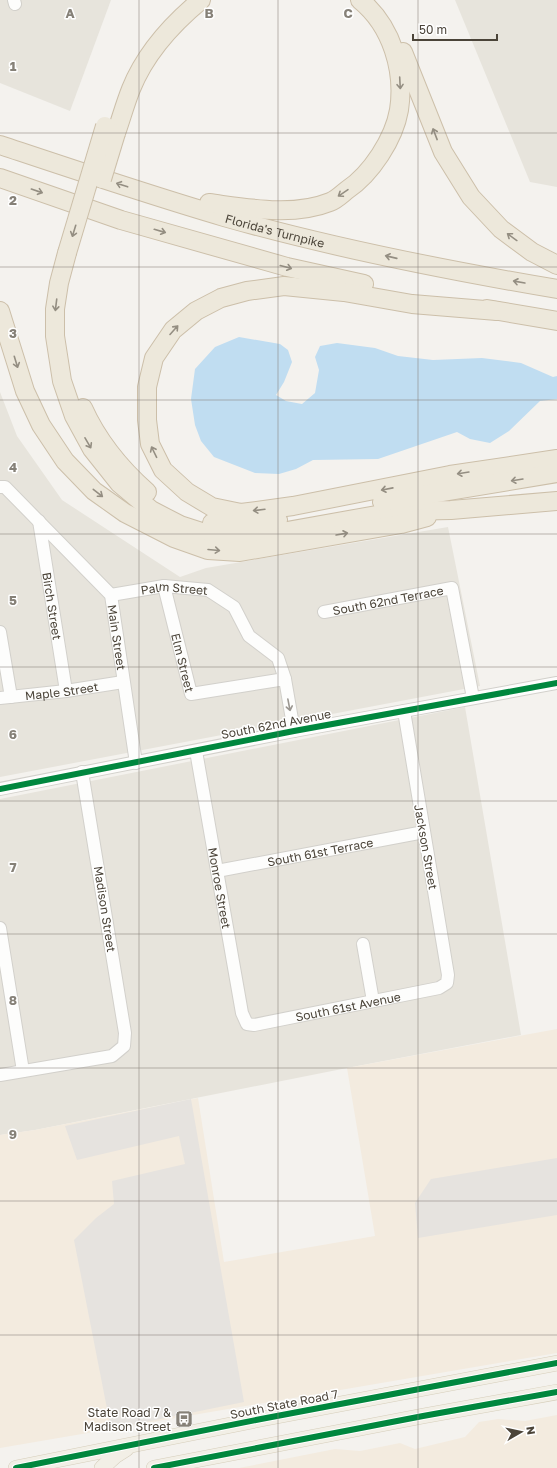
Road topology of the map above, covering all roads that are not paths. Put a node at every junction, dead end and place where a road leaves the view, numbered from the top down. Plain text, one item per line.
1 (184, 0) edge
2 (201, 0) edge
3 (360, 0) edge
4 (370, 0) edge
5 (111, 130) junction
6 (0, 145) edge
7 (0, 178) edge
8 (159, 197) junction
9 (73, 256) junction
10 (557, 265) edge
11 (557, 289) edge
12 (0, 311) edge
13 (498, 311) junction
14 (557, 321) edge
15 (557, 459) edge
16 (557, 473) edge
17 (0, 487) edge
18 (557, 501) edge
19 (451, 510) junction
20 (39, 522) junction
21 (164, 586) junction
22 (110, 595) junction
23 (324, 612) dead end
24 (0, 632) edge
25 (285, 679) junction
26 (123, 682) junction
27 (557, 683) edge
28 (66, 691) junction
29 (6, 697) edge
30 (473, 698) junction
31 (404, 711) junction
32 (294, 731) junction
33 (196, 751) junction
34 (136, 763) junction
35 (82, 772) junction
36 (0, 789) edge
37 (424, 832) junction
38 (217, 870) junction
39 (0, 932) edge
40 (363, 944) dead end
41 (447, 983) joint
42 (373, 1001) junction
43 (247, 1024) joint
44 (23, 1071) junction
45 (0, 1075) edge
46 (557, 1363) edge
47 (557, 1392) edge
48 (132, 1445) junction
49 (107, 1450) junction
50 (16, 1468) edge
51 (96, 1468) edge
52 (102, 1468) edge
53 (154, 1468) edge

1 - 5 highway
2 - 5 highway
3 -> 8 highway
10 -> 4 highway
5 - 9 highway, bridge
8 -> 6 highway, Florida's Turnpike
7 -> 13 highway
11 -> 8 highway, Florida's Turnpike
16 -> 9 highway
9 -> 19 highway
12 -> 19 highway
13 - 14 highway
15 -> 13 highway
17 - 20 street, Main Street
18 - 19 highway
20 - 22 street, Main Street
20 - 28 street, Birch Street
21 - 22 street, Palm Street
21 - 25 street, Palm Street
21 - 25 street, Elm Street
22 - 26 street, Main Street
23 - 30 street, South 62nd Terrace
24 - 29 street
25 -> 32 street, Palm Street
26 - 28 street, Maple Street
26 - 34 street, Main Street
27 - 30 street, South 62nd Avenue
28 - 29 street, Maple Street
30 - 31 street, South 62nd Avenue
31 - 32 street, South 62nd Avenue
31 - 37 street, Jackson Street
32 - 33 street, South 62nd Avenue
33 - 34 street, South 62nd Avenue
33 - 38 street, Monroe Street
34 - 35 street, South 62nd Avenue
35 - 36 street, South 62nd Avenue
35 - 44 street, Madison Street
37 - 38 street, South 61st Terrace
37 - 41 street, Jackson Street
38 - 43 street, Monroe Street
39 - 44 street
40 - 42 street
41 - 42 street, South 61st Avenue
42 - 43 street, South 61st Avenue
44 - 45 street
46 - 48 main road, South State Road 7
47 - 53 main road
48 - 49 main road, South State Road 7
48 - 52 main road
49 - 50 main road, South State Road 7
49 - 51 main road

